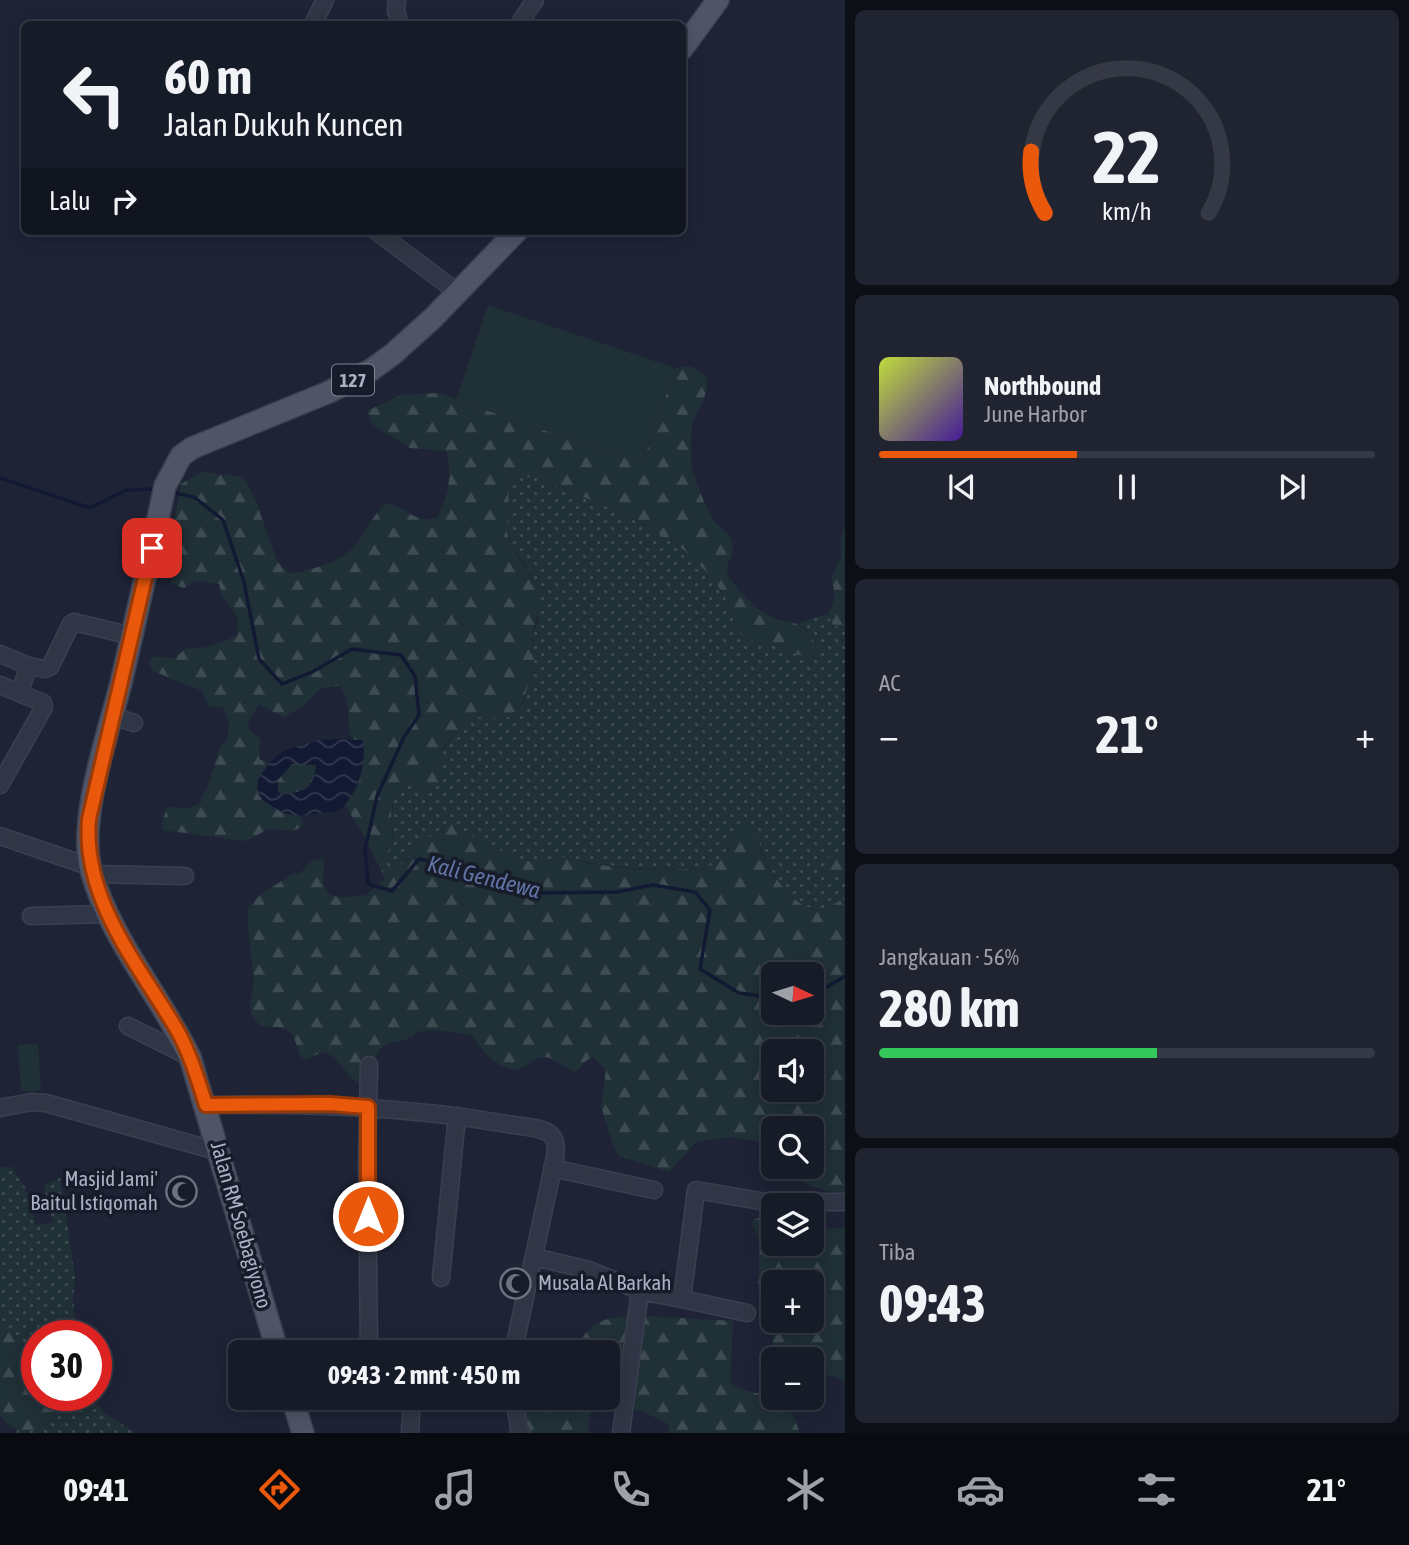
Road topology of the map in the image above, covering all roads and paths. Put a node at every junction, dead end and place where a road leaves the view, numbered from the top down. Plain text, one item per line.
1 (325, 0) edge
2 (397, 0) edge
3 (535, 0) edge
4 (718, 0) edge
5 (314, 21) edge
6 (399, 21) edge
7 (521, 21) edge
8 (686, 44) edge
9 (381, 235) edge
10 (513, 235) edge
11 (457, 292) junction
12 (132, 635) junction
13 (0, 654) edge
14 (29, 666) junction
15 (0, 685) edge
16 (19, 693) junction
17 (113, 716) junction
18 (134, 723) dead end
19 (0, 785) edge
20 (0, 836) edge
21 (92, 871) junction
22 (185, 876) dead end
23 (108, 914) junction
24 (31, 916) dead end
25 (128, 1026) dead end
26 (190, 1056) junction
27 (369, 1065) dead end
28 (206, 1105) junction
29 (368, 1107) junction
30 (0, 1108) edge
31 (457, 1116) junction
32 (220, 1152) junction
33 (552, 1168) junction
34 (654, 1190) dead end
35 (761, 1201) edge
36 (824, 1202) edge
37 (845, 1202) edge
38 (534, 1257) junction
39 (441, 1278) dead end
40 (640, 1292) junction
41 (682, 1299) junction
42 (747, 1312) dead end
43 (275, 1340) edge
44 (369, 1340) edge
45 (516, 1340) edge
46 (296, 1410) edge
47 (411, 1410) edge
48 (516, 1410) edge
49 (303, 1433) edge
50 (410, 1433) edge
51 (522, 1433) edge
52 (621, 1433) edge

1 - 5 street
2 - 6 street
3 - 7 street
4 - 8 main road
9 - 11 street
10 - 11 main road, Jalan RM Soebagiyono / 127
11 - 12 main road, Jalan RM Soebagiyono / 127
12 - 14 street
12 - 17 main road, Jalan RM Soebagiyono / 127
13 - 14 street
14 - 16 street
15 - 16 street
16 - 19 street
17 - 18 street
17 - 21 main road, Jalan RM Soebagiyono / 127
20 - 21 street
21 - 22 street
21 - 23 main road, Jalan RM Soebagiyono / 127
23 - 24 street
23 - 26 main road, Jalan RM Soebagiyono / 127
25 - 26 street
26 - 28 main road, Jalan RM Soebagiyono / 127
27 - 29 street
28 - 29 street
28 - 32 main road, Jalan RM Soebagiyono / 127
29 - 31 street
29 - 44 street
30 - 32 street
31 - 33 street
31 - 39 street
32 - 43 main road, Jalan RM Soebagiyono / 127
33 - 34 street
33 - 38 street
35 - 41 street
36 - 37 street
38 - 40 street
38 - 45 street
40 - 41 street
40 - 52 street
41 - 42 street
46 - 49 main road
47 - 50 street
48 - 51 street

